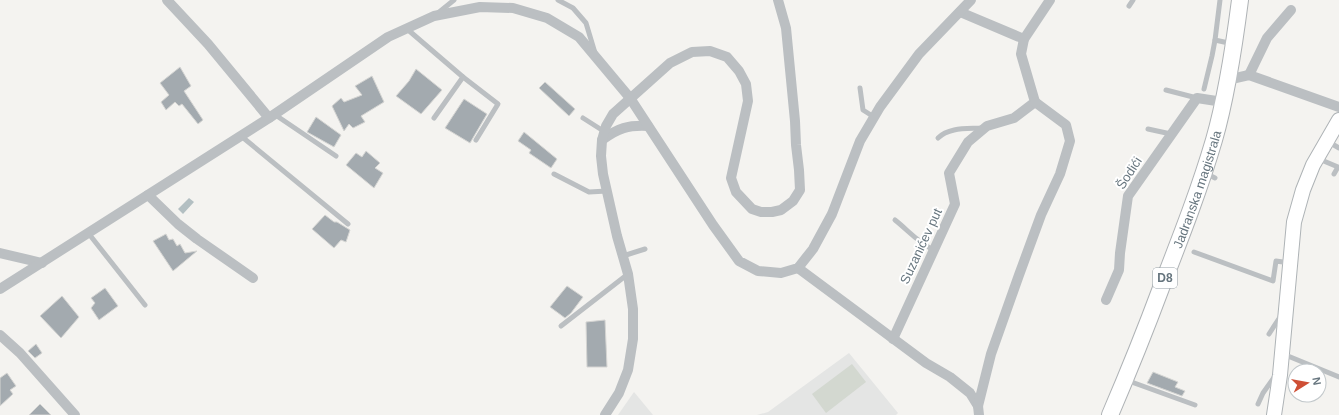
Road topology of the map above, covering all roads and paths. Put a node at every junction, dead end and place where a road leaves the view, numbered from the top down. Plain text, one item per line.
1 (167, 0) edge
2 (454, 0) edge
3 (558, 0) edge
4 (778, 0) edge
5 (1050, 0) edge
6 (1133, 0) edge
7 (1220, 0) edge
8 (1240, 0) edge
9 (969, 1) edge
10 (1129, 6) dead end
11 (1291, 10) dead end
12 (960, 12) junction
13 (434, 16) junction
14 (407, 29) junction
15 (1024, 39) junction
16 (1215, 40) junction
17 (1233, 44) junction
18 (596, 56) junction
19 (1249, 76) junction
20 (463, 77) junction
21 (1227, 80) junction
22 (860, 88) dead end
23 (1204, 89) dead end
24 (1166, 90) dead end
25 (630, 98) junction
26 (1197, 98) junction
27 (1035, 102) junction
28 (1224, 102) junction
29 (1339, 107) edge
30 (272, 116) junction
31 (874, 117) junction
32 (434, 118) dead end
33 (583, 118) dead end
34 (1339, 120) edge
35 (648, 126) junction
36 (985, 128) junction
37 (1148, 129) dead end
38 (1171, 134) junction
39 (241, 136) junction
40 (603, 136) junction
41 (938, 138) dead end
42 (476, 140) dead end
43 (1327, 140) junction
44 (1339, 148) edge
45 (336, 156) dead end
46 (1317, 158) junction
47 (554, 174) dead end
48 (1334, 174) dead end
49 (607, 191) junction
50 (148, 195) junction
51 (895, 220) dead end
52 (348, 224) dead end
53 (89, 234) junction
54 (645, 249) dead end
55 (934, 250) junction
56 (1194, 252) dead end
57 (0, 253) edge
58 (622, 256) junction
59 (42, 263) junction
60 (1291, 263) junction
61 (798, 268) junction
62 (628, 274) junction
63 (253, 278) dead end
64 (0, 289) edge
65 (1106, 300) dead end
66 (145, 305) dead end
67 (1286, 312) junction
68 (561, 326) dead end
69 (1269, 334) dead end
70 (0, 335) edge
71 (893, 338) junction
72 (1282, 360) junction
73 (1339, 377) edge
74 (1125, 379) junction
75 (1258, 404) dead end
76 (1194, 406) dead end
77 (978, 411) edge
78 (75, 415) edge
79 (605, 415) edge
80 (1110, 415) edge
81 (1274, 415) edge

1 - 30 street
2 - 13 lane
3 - 18 lane
4 - 25 street
5 - 15 street
6 - 10 lane
7 - 16 lane
8 - 17 main road, Jadranska magistrala / D8
9 - 12 street
11 - 19 street
12 - 15 street
12 - 31 street
13 - 14 street
13 - 18 street
14 - 20 lane
14 - 30 street
15 - 27 street
16 - 17 lane
16 - 23 lane
17 - 21 main road, Jadranska magistrala / D8
18 - 25 street
19 - 21 street
19 - 29 street
20 - 32 lane
20 - 42 lane
21 - 28 main road, Jadranska magistrala / D8
22 - 31 lane
24 - 26 lane
25 - 35 street
25 - 40 street
26 - 28 street
26 - 38 street, Šodići
27 - 36 street, Suzanićev put
27 - 77 street
28 - 74 main road, Jadranska magistrala / D8
30 - 39 street
30 - 45 lane
31 - 61 street
33 - 40 lane
34 - 43 street
35 - 40 street
35 - 61 street
36 - 41 lane
36 - 55 street, Suzanićev put
37 - 38 lane
38 - 65 street, Šodići
39 - 50 street
39 - 52 lane
40 - 49 street
43 - 44 lane
43 - 46 street
46 - 48 lane
46 - 60 street
47 - 49 lane
49 - 58 street
50 - 53 street
50 - 63 street
51 - 55 lane
53 - 59 street
53 - 66 lane
54 - 58 lane
55 - 71 street, Suzanićev put
56 - 60 lane
57 - 59 street
58 - 62 street
59 - 64 street
60 - 67 street
61 - 71 street
62 - 68 lane
62 - 79 street
67 - 69 lane
67 - 72 street
70 - 78 street
71 - 77 street
72 - 73 lane
72 - 75 lane
72 - 81 street
74 - 76 lane
74 - 80 main road, Jadranska magistrala / D8

